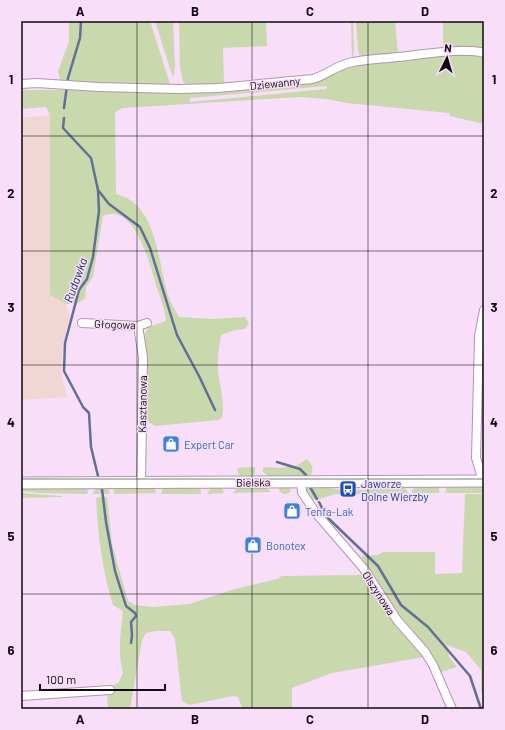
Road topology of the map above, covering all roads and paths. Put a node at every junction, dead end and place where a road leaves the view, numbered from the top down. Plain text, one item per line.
1 (484, 54) edge
2 (21, 84) edge
3 (484, 310) edge
4 (82, 323) dead end
5 (147, 323) dead end
6 (138, 326) junction
7 (483, 481) edge
8 (301, 482) junction
9 (21, 483) edge
10 (140, 483) junction
11 (110, 690) dead end
12 (21, 696) edge
13 (452, 709) edge

1 - 2 street, Dziewanny
3 - 7 street
4 - 6 street, Głogowa
5 - 6 street, Głogowa
6 - 10 street, Kasztanowa
7 - 8 main road, Bielska
8 - 10 main road, Bielska
8 - 13 street, Olszynowa
9 - 10 main road, Bielska
11 - 12 street

